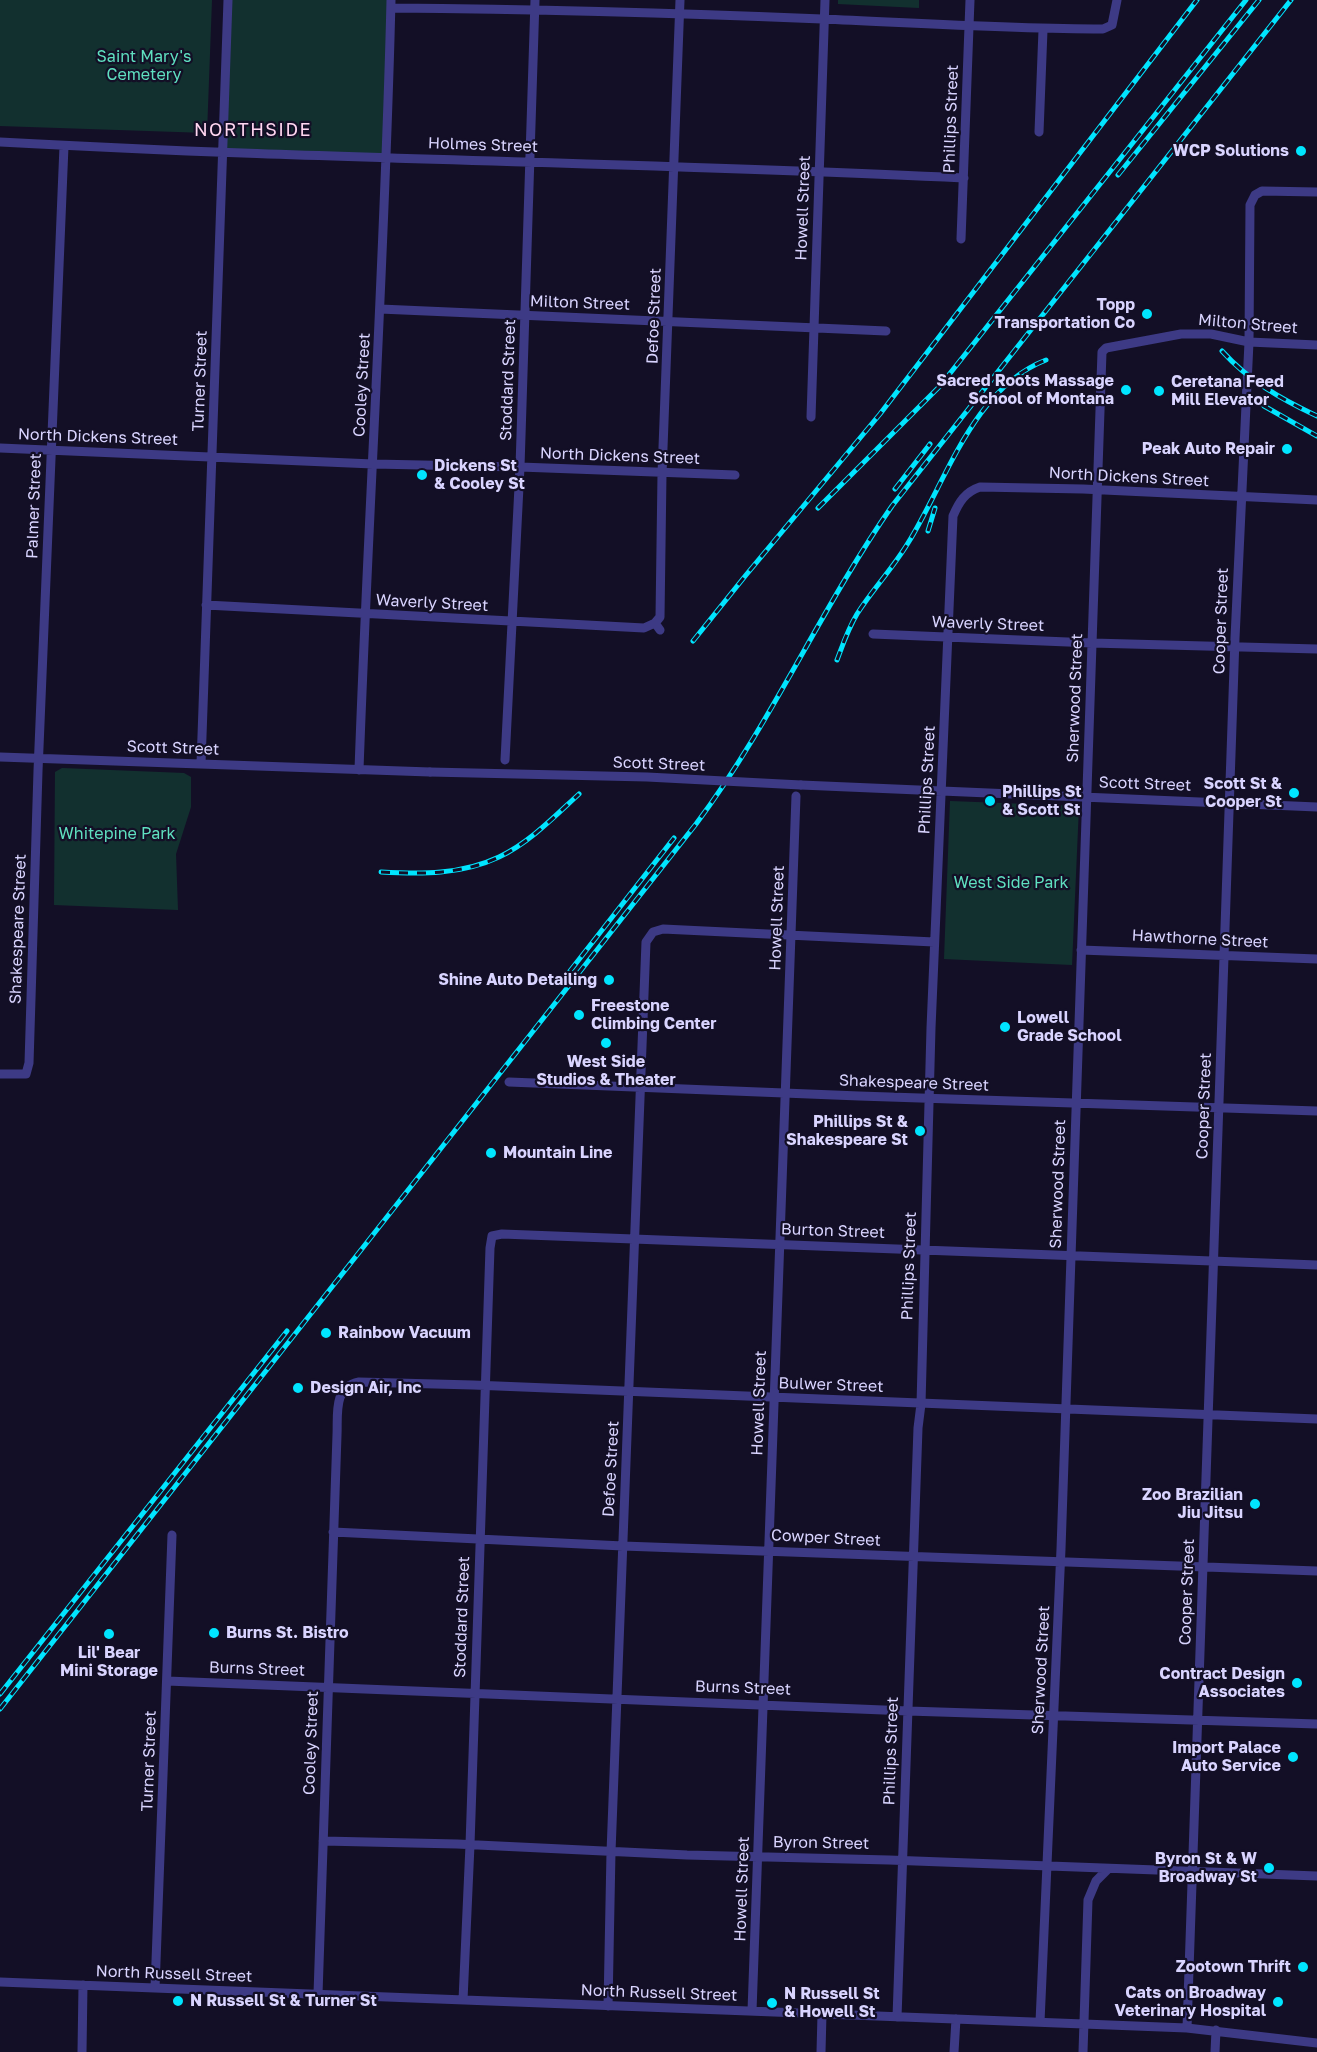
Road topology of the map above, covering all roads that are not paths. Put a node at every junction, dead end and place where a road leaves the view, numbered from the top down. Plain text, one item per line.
1 (228, 0) edge
2 (680, 0) edge
3 (825, 0) edge
4 (970, 0) edge
5 (1117, 0) edge
6 (391, 4) edge
7 (535, 5) edge
8 (679, 14) junction
9 (824, 19) junction
10 (969, 27) junction
11 (1043, 30) junction
12 (1039, 132) dead end
13 (0, 142) edge
14 (64, 146) junction
15 (223, 151) junction
16 (385, 157) junction
17 (530, 162) junction
18 (675, 167) junction
19 (818, 171) junction
20 (964, 178) junction
21 (1317, 192) edge
22 (961, 239) dead end
23 (380, 309) junction
24 (525, 316) junction
25 (668, 322) junction
26 (814, 327) junction
27 (886, 331) dead end
28 (1249, 342) junction
29 (1317, 345) edge
30 (1106, 348) joint
31 (812, 417) dead end
32 (0, 448) edge
33 (52, 450) junction
34 (212, 457) junction
35 (373, 464) junction
36 (520, 467) junction
37 (662, 474) junction
38 (735, 475) dead end
39 (1098, 490) junction
40 (1240, 498) junction
41 (1317, 500) edge
42 (953, 516) joint
43 (206, 605) junction
44 (364, 614) junction
45 (513, 622) junction
46 (657, 627) joint
47 (873, 634) dead end
48 (948, 637) junction
49 (1092, 643) junction
50 (1235, 646) junction
51 (1317, 649) edge
52 (0, 757) edge
53 (39, 759) junction
54 (505, 760) dead end
55 (201, 764) junction
56 (359, 770) junction
57 (942, 792) junction
58 (796, 796) dead end
59 (1086, 797) junction
60 (1231, 803) junction
61 (1317, 807) edge
62 (792, 936) junction
63 (934, 942) junction
64 (1081, 950) junction
65 (1226, 955) junction
66 (1317, 959) edge
67 (0, 1074) edge
68 (509, 1082) dead end
69 (640, 1086) junction
70 (786, 1092) junction
71 (929, 1099) junction
72 (1076, 1104) junction
73 (1218, 1106) junction
74 (1317, 1111) edge
75 (492, 1236) joint
76 (635, 1239) junction
77 (780, 1244) junction
78 (925, 1250) junction
79 (1071, 1255) junction
80 (1213, 1261) junction
81 (1317, 1265) edge
82 (485, 1386) junction
83 (345, 1388) joint
84 (630, 1391) junction
85 (774, 1397) junction
86 (921, 1404) junction
87 (1065, 1408) junction
88 (1208, 1415) junction
89 (1317, 1419) edge
90 (333, 1532) junction
91 (172, 1535) dead end
92 (480, 1539) junction
93 (623, 1546) junction
94 (769, 1550) junction
95 (914, 1557) junction
96 (1060, 1563) junction
97 (1202, 1567) junction
98 (1317, 1571) edge
99 (167, 1681) junction
100 (328, 1687) junction
101 (474, 1693) junction
102 (617, 1699) junction
103 (764, 1704) junction
104 (908, 1711) junction
105 (1054, 1714) junction
106 (1198, 1720) junction
107 (1317, 1724) edge
108 (323, 1841) junction
109 (470, 1845) junction
110 (611, 1852) junction
111 (758, 1857) junction
112 (902, 1861) junction
113 (1046, 1865) junction
114 (1108, 1869) junction
115 (1192, 1873) junction
116 (1317, 1876) edge
117 (0, 1982) edge
118 (83, 1986) junction
119 (155, 1988) junction
120 (318, 1994) junction
121 (463, 2000) junction
122 (608, 2006) junction
123 (752, 2011) junction
124 (822, 2014) junction
125 (897, 2016) junction
126 (956, 2019) junction
127 (1040, 2022) junction
128 (1084, 2024) junction
129 (1187, 2028) junction
130 (1216, 2030) junction
131 (1317, 2043) edge
132 (82, 2052) edge
133 (821, 2052) edge
134 (954, 2052) edge
135 (1083, 2052) edge
136 (1215, 2052) edge

1 - 15 street, Turner Street
2 - 8 street, Defoe Street
3 - 9 street, Howell Street
4 - 10 street, Phillips Street
5 - 11 street
6 - 7 street
6 - 16 street, Cooley Street
7 - 8 street
7 - 17 street, Stoddard Street
8 - 9 street
8 - 18 street, Defoe Street
9 - 10 street
9 - 19 street, Howell Street
10 - 11 street
10 - 20 street, Phillips Street
11 - 12 street
13 - 14 street, Holmes Street
14 - 15 street, Holmes Street
14 - 33 street, Palmer Street
15 - 16 street, Holmes Street
15 - 34 street, Turner Street
16 - 17 street, Holmes Street
16 - 23 street, Cooley Street
17 - 18 street, Holmes Street
17 - 24 street, Stoddard Street
18 - 19 street, Holmes Street
18 - 25 street, Defoe Street
19 - 20 street, Holmes Street
19 - 26 street, Howell Street
20 - 22 street, Phillips Street
21 - 28 street, Cooper Street
23 - 24 street, Milton Street
23 - 35 street, Cooley Street
24 - 25 street, Milton Street
24 - 36 street, Stoddard Street
25 - 26 street, Milton Street
25 - 37 street, Defoe Street
26 - 27 street, Milton Street
26 - 31 street, Howell Street
28 - 29 street, Milton Street
28 - 30 street, Milton Street
28 - 40 street, Cooper Street
30 - 39 street, Sherwood Street
32 - 33 street, North Dickens Street
33 - 34 street, North Dickens Street
33 - 53 street, Palmer Street
34 - 35 street, North Dickens Street
34 - 43 street, Turner Street
35 - 36 street, North Dickens Street
35 - 44 street, Cooley Street
36 - 37 street, North Dickens Street
36 - 45 street, Stoddard Street
37 - 38 street, North Dickens Street
37 - 46 street, Defoe Street
39 - 40 street, North Dickens Street
39 - 42 street, North Dickens Street
39 - 49 street, Sherwood Street
40 - 41 street, North Dickens Street
40 - 50 street, Cooper Street
42 - 48 street, Phillips Street
43 - 44 street, Waverly Street
43 - 55 street, Turner Street
44 - 45 street, Waverly Street
44 - 56 street, Cooley Street
45 - 46 street, Waverly Street
45 - 54 street, Stoddard Street
47 - 48 street, Waverly Street
48 - 49 street, Waverly Street
48 - 57 street, Phillips Street
49 - 50 street, Waverly Street
49 - 59 street, Sherwood Street
50 - 51 street, Waverly Street
50 - 60 street, Cooper Street
52 - 53 street, Scott Street
53 - 55 street, Scott Street
53 - 67 street, Shakespeare Street
55 - 56 street, Scott Street
56 - 57 street, Scott Street, bridge
57 - 59 street, Scott Street
57 - 63 street, Phillips Street
58 - 62 street, Howell Street
59 - 60 street, Scott Street
59 - 64 street, Sherwood Street
60 - 61 street, Scott Street
60 - 65 street, Cooper Street
62 - 63 street
62 - 69 street, Defoe Street
62 - 70 street, Howell Street
63 - 71 street, Phillips Street
64 - 65 street, Hawthorne Street
64 - 72 street, Sherwood Street
65 - 66 street, Hawthorne Street
65 - 73 street, Cooper Street
68 - 69 street, Shakespeare Street
69 - 70 street, Shakespeare Street
69 - 76 street, Defoe Street
70 - 71 street, Shakespeare Street
70 - 77 street, Howell Street
71 - 72 street, Shakespeare Street
71 - 78 street, Phillips Street
72 - 73 street, Shakespeare Street
72 - 79 street, Sherwood Street
73 - 74 street, Shakespeare Street
73 - 80 street, Cooper Street
75 - 76 street, Burton Street
75 - 82 street, Stoddard Street
76 - 77 street, Burton Street
76 - 84 street, Defoe Street
77 - 78 street, Burton Street
77 - 85 street, Howell Street
78 - 79 street, Burton Street
78 - 86 street, Phillips Street
79 - 80 street, Burton Street
79 - 87 street, Sherwood Street
80 - 81 street, Burton Street
80 - 88 street, Cooper Street
82 - 83 street, Bulwer Street
82 - 84 street, Bulwer Street
82 - 92 street, Stoddard Street
83 - 90 street, Cooley Street
84 - 85 street, Bulwer Street
84 - 93 street, Defoe Street
85 - 86 street, Bulwer Street
85 - 94 street, Howell Street
86 - 87 street, Bulwer Street
86 - 95 street, Phillips Street
87 - 88 street, Bulwer Street
87 - 96 street, Sherwood Street
88 - 89 street, Bulwer Street
88 - 97 street, Cooper Street
90 - 92 street, Cowper Street
90 - 100 street, Cooley Street
91 - 99 street, Turner Street
92 - 93 street, Cowper Street
92 - 101 street, Stoddard Street
93 - 94 street, Cowper Street
93 - 102 street, Defoe Street
94 - 95 street, Cowper Street
94 - 103 street, Howell Street
95 - 96 street, Cowper Street
95 - 104 street, Phillips Street
96 - 97 street, Cowper Street
96 - 105 street, Sherwood Street
97 - 98 street, Cowper Street
97 - 106 street, Cooper Street
99 - 100 street, Burns Street
99 - 119 street, Turner Street
100 - 101 street, Burns Street
100 - 108 street, Cooley Street
101 - 102 street, Burns Street
101 - 109 street, Stoddard Street
102 - 103 street, Burns Street
102 - 110 street, Defoe Street
103 - 104 street, Burns Street
103 - 111 street, Howell Street
104 - 105 street, Burns Street
104 - 112 street, Phillips Street
105 - 106 street, Burns Street
105 - 113 street, Sherwood Street
106 - 107 street, Burns Street
106 - 115 street, Cooper Street
108 - 109 street, Byron Street
108 - 120 street, Cooley Street
109 - 110 street, Byron Street
109 - 121 street, Stoddard Street
110 - 111 street, Byron Street
110 - 122 street, Defoe Street
111 - 112 street, Byron Street
111 - 123 street, Howell Street
112 - 113 street, Byron Street
112 - 125 street, Phillips Street
113 - 114 street, Byron Street
113 - 127 street, Sherwood Street
114 - 115 street, Byron Street
114 - 128 street
115 - 116 street, Byron Street
115 - 129 street, Cooper Street
117 - 118 street, North Russell Street
118 - 119 street, North Russell Street
118 - 132 street
119 - 120 street, North Russell Street
120 - 121 street, North Russell Street
121 - 122 street, North Russell Street
122 - 123 street, North Russell Street
123 - 124 street, North Russell Street
124 - 125 street, North Russell Street
124 - 133 street
125 - 126 street, North Russell Street
126 - 127 street, North Russell Street
126 - 134 street
127 - 128 street, North Russell Street
128 - 129 street, North Russell Street
128 - 135 street
129 - 130 street, North Russell Street
130 - 131 street, North Russell Street
130 - 136 street

